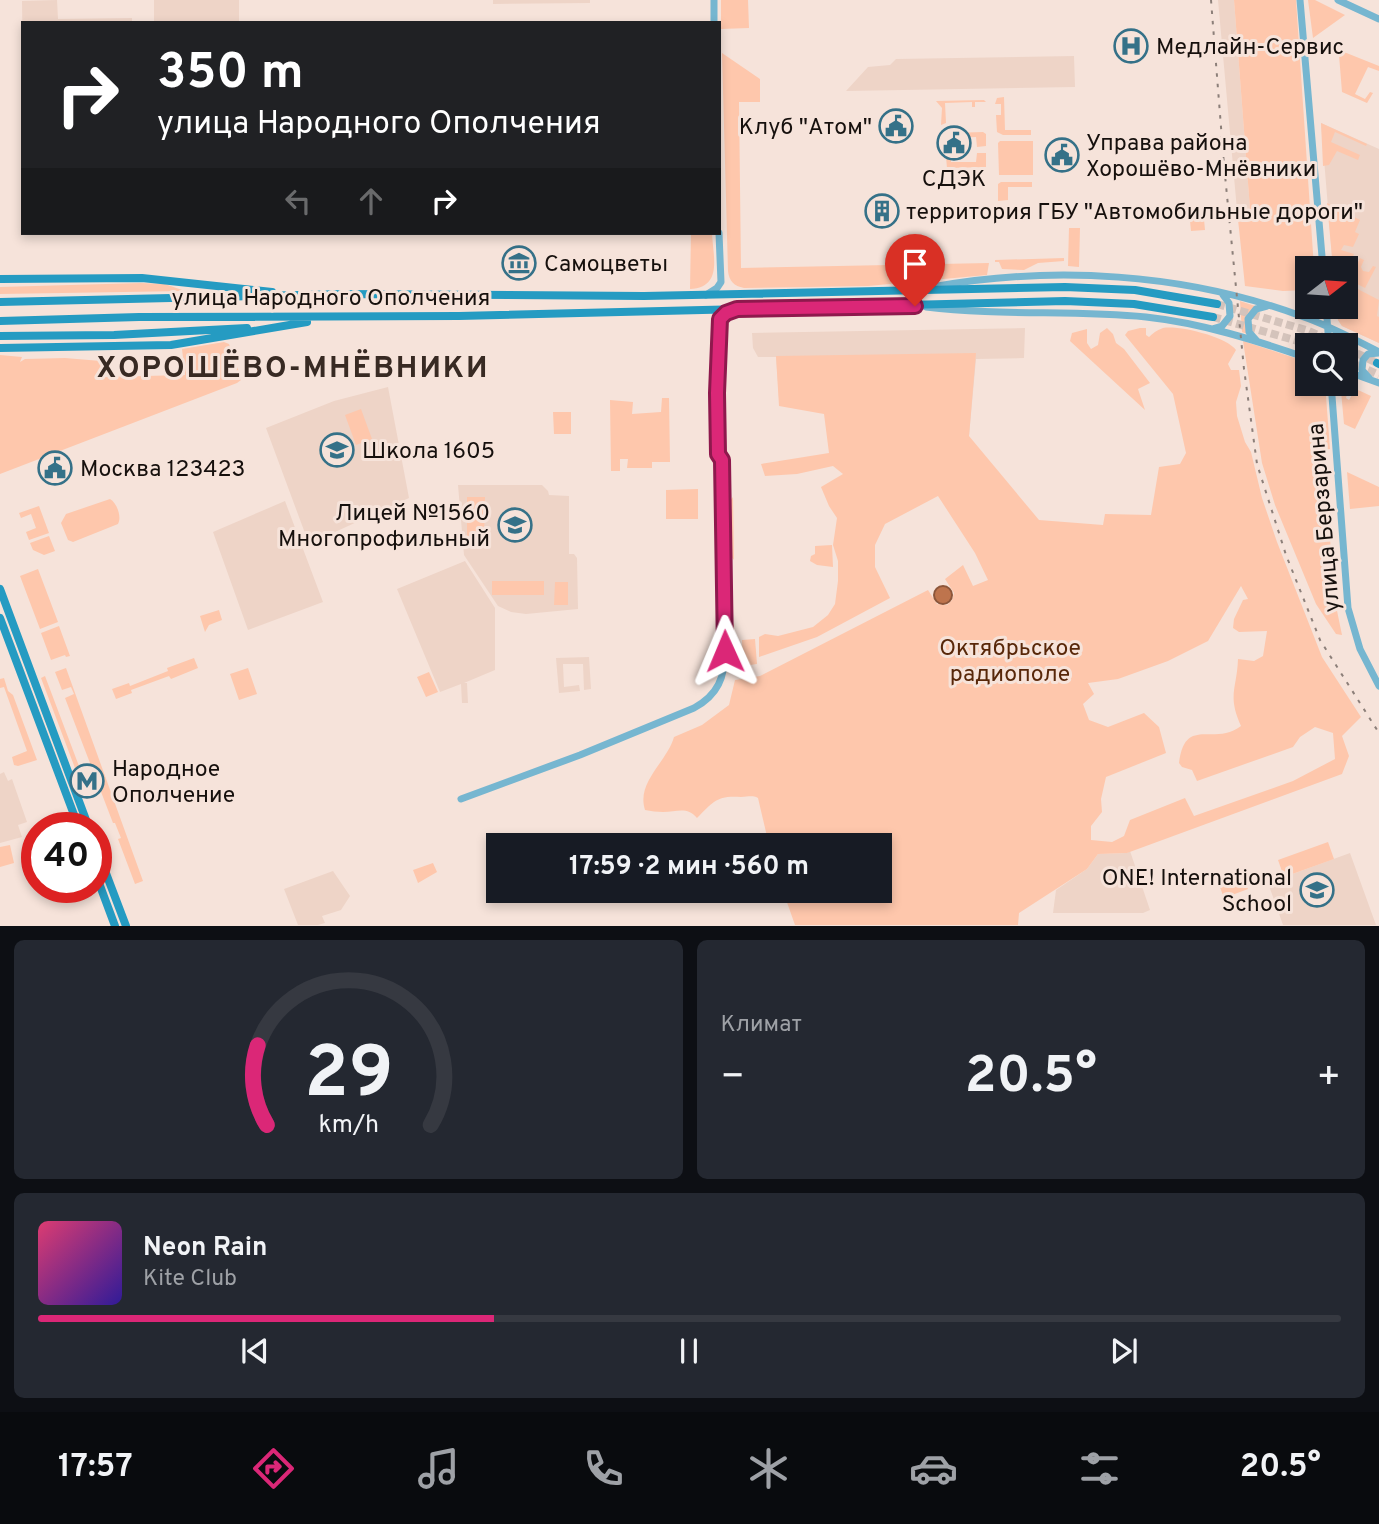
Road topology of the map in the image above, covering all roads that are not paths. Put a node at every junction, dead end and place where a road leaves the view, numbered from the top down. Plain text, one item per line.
1 (714, 0) edge
2 (1300, 0) edge
3 (1338, 0) edge
4 (1379, 19) edge
5 (714, 21) edge
6 (719, 235) edge
7 (1322, 256) edge
8 (0, 279) edge
9 (721, 282) junction
10 (914, 291) junction
11 (1218, 292) junction
12 (736, 294) junction
13 (299, 295) junction
14 (705, 295) junction
15 (0, 302) edge
16 (1217, 303) tunnel mouth
17 (915, 306) junction
18 (1272, 306) junction
19 (737, 309) junction
20 (706, 310) junction
21 (1295, 313) edge
22 (337, 317) junction
23 (1213, 317) tunnel mouth
24 (1309, 319) edge
25 (1326, 319) edge
26 (0, 321) edge
27 (719, 322) junction
28 (274, 326) junction
29 (1328, 327) junction
30 (1211, 329) junction
31 (1328, 333) edge
32 (0, 336) edge
33 (1261, 344) junction
34 (0, 348) edge
35 (1379, 352) edge
36 (1295, 354) edge
37 (1358, 376) edge
38 (1370, 379) junction
39 (1379, 383) edge
40 (1334, 396) edge
41 (0, 589) edge
42 (0, 618) edge
43 (1379, 686) edge
44 (461, 799) dead end
45 (73, 812) edge
46 (83, 812) edge
47 (112, 889) edge
48 (107, 903) edge
49 (116, 926) edge
50 (126, 926) edge

1 - 5 street
2 - 7 street
3 - 4 street
6 - 9 street
8 - 13 main road
9 - 12 street
9 - 14 street
10 - 11 street
10 - 12 main road, улица Народного Ополчения
10 - 16 main road, улица Народного Ополчения
11 - 18 street
11 - 30 street
12 - 14 main road, улица Народного Ополчения
13 - 14 main road, улица Народного Ополчения
13 - 15 main road, улица Народного Ополчения
17 - 19 main road, улица Народного Ополчения
17 - 23 main road, улица Народного Ополчения
17 - 30 street
18 - 21 street
18 - 33 street
19 - 20 main road, улица Народного Ополчения
19 - 27 street
20 - 22 main road, улица Народного Ополчения
20 - 27 street
22 - 26 main road, улица Народного Ополчения
22 - 28 main road
24 - 29 street
25 - 29 street
27 - 44 street
28 - 32 main road
28 - 34 main road
29 - 31 street
29 - 35 street
30 - 33 street
33 - 36 street
35 - 38 street
37 - 38 street
38 - 39 street
40 - 43 street, улица Берзарина
41 - 46 main road
42 - 45 main road
47 - 50 main road
48 - 49 main road

